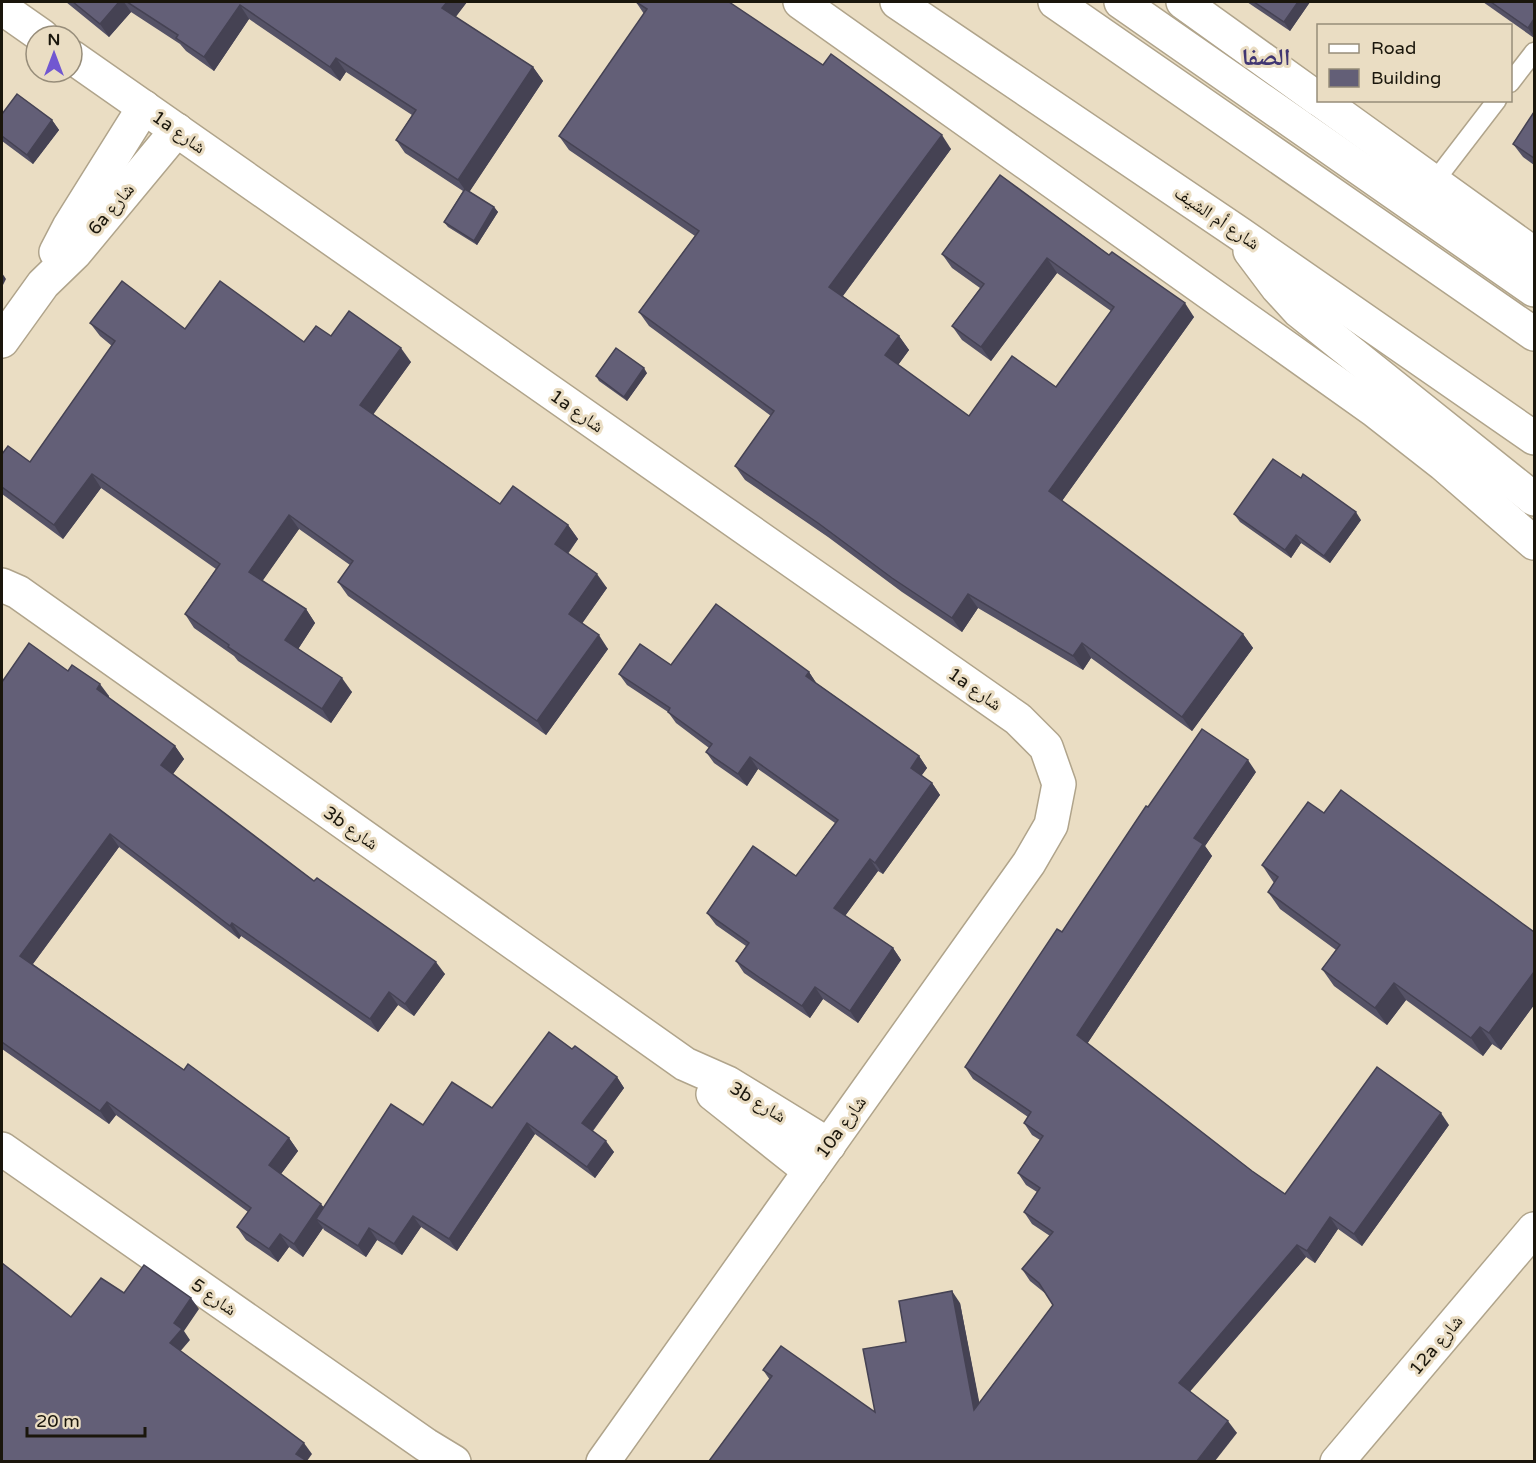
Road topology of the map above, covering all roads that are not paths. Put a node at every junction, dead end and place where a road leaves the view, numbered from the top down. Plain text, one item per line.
1 (800, 2) edge
2 (897, 2) edge
3 (1055, 2) edge
4 (1121, 2) edge
5 (1183, 2) edge
6 (2, 8) edge
7 (25, 24) edge
8 (1534, 52) edge
9 (84, 65) edge
10 (1512, 80) edge
11 (1317, 99) edge
12 (1322, 102) edge
13 (1495, 102) edge
14 (144, 107) junction
15 (177, 130) junction
16 (1434, 182) junction
17 (1240, 234) junction
18 (1534, 254) edge
19 (43, 284) junction
20 (1534, 290) edge
21 (1534, 334) edge
22 (2, 341) edge
23 (1534, 438) edge
24 (1534, 499) edge
25 (1534, 543) edge
26 (7, 583) edge
27 (1059, 784) joint
28 (685, 1064) junction
29 (829, 1145) junction
30 (2, 1149) edge
31 (810, 1172) junction
32 (1534, 1230) edge
33 (431, 1453) edge
34 (454, 1461) edge
35 (603, 1461) edge
36 (1337, 1461) edge

1 - 25 street
2 - 17 street, شارع أم الشيف
3 - 21 street
4 - 20 street
5 - 11 street
6 - 7 street
8 - 10 lane
9 - 14 street, 1a شارع
12 - 16 street
13 - 16 lane
14 - 15 street, 1a شارع
14 - 19 street, 6a شارع
15 - 19 street, 6a شارع
15 - 27 street, 1a شارع
16 - 18 street
17 - 23 street, شارع أم الشيف
17 - 24 street
19 - 22 street, 6a شارع
26 - 28 street, 3b شارع
27 - 29 street, 10a شارع
28 - 29 street, 3b شارع
28 - 31 street, 3b شارع
29 - 31 street, 10a شارع
30 - 33 street, شارع 5
31 - 35 street, 10a شارع
32 - 36 street, 12a شارع
33 - 34 street, شارع 5

